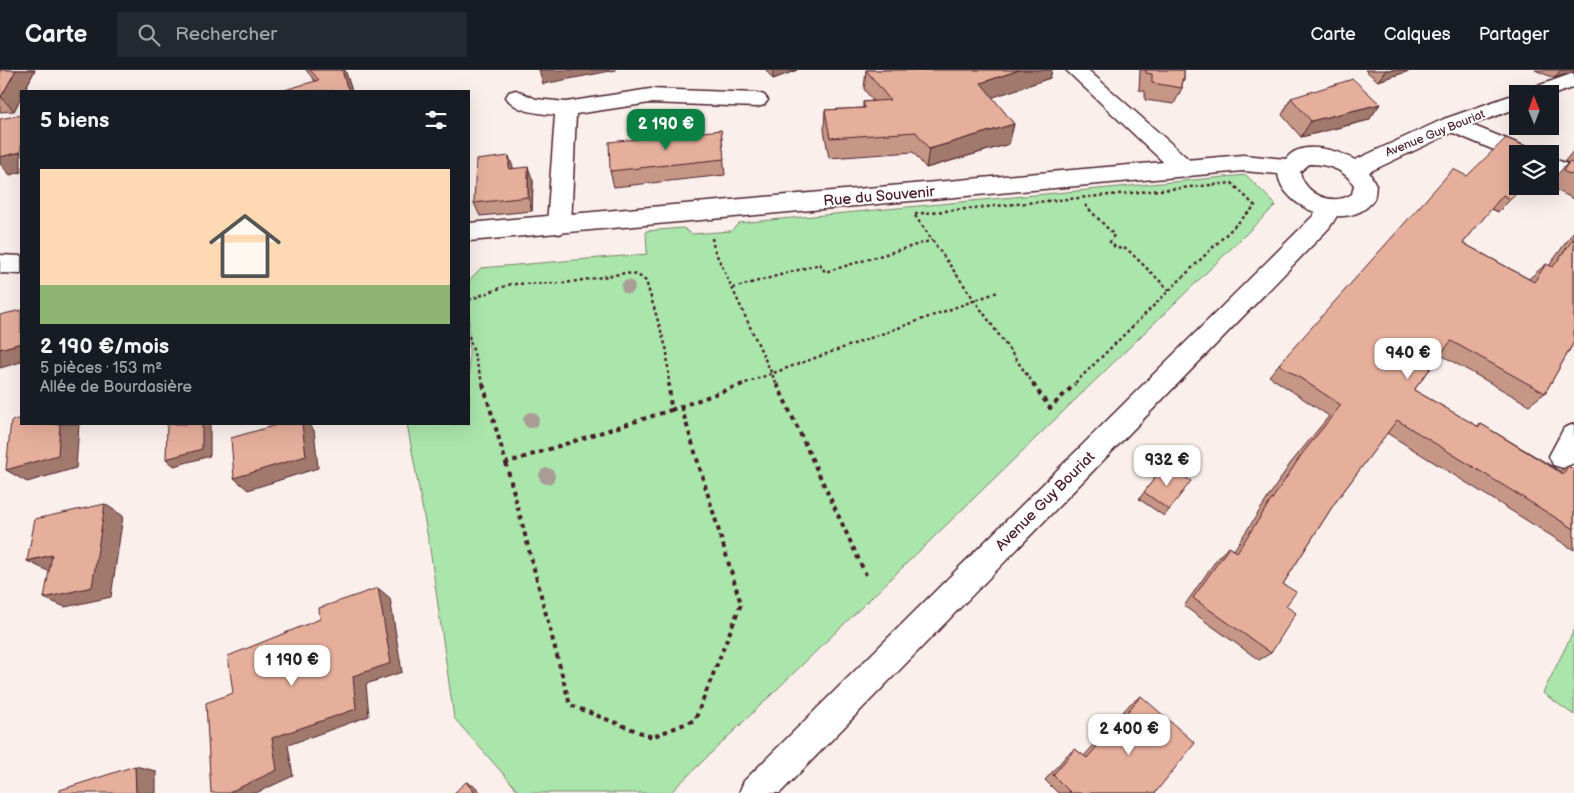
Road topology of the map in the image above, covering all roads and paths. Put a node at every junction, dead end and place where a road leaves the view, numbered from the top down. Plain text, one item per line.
1 (1076, 70) edge
2 (1574, 80) edge
3 (1559, 86) edge
4 (516, 97) dead end
5 (757, 100) dead end
6 (1509, 103) edge
7 (566, 109) junction
8 (1452, 124) junction
9 (1509, 148) edge
10 (1290, 167) junction
11 (1185, 169) junction
12 (1559, 169) edge
13 (1354, 170) junction
14 (1574, 176) edge
15 (1243, 194) dead end
16 (1078, 198) dead end
17 (1328, 207) junction
18 (559, 225) junction
19 (470, 232) edge
20 (711, 233) dead end
21 (0, 264) edge
22 (20, 265) edge
23 (733, 288) junction
24 (1170, 291) junction
25 (998, 292) dead end
26 (470, 300) edge
27 (975, 300) junction
28 (470, 339) edge
29 (773, 373) junction
30 (681, 406) junction
31 (671, 410) junction
32 (506, 463) junction
33 (866, 575) dead end
34 (756, 793) edge

1 - 11 street
2 - 3 street
4 - 7 street
5 - 7 street
6 - 8 street, Avenue Guy Bouriat
7 - 18 street
8 - 9 street
8 - 13 street, Avenue Guy Bouriat
10 - 11 street, Rue du Souvenir
10 - 13 street
10 - 17 street
11 - 18 street, Rue du Souvenir
12 - 14 street
13 - 17 street
15 - 24 path
16 - 24 path
17 - 34 street, Avenue Guy Bouriat
18 - 19 street, Rue du Souvenir
20 - 23 path
21 - 22 street
23 - 27 path
23 - 29 path
24 - 27 path
25 - 27 path
26 - 31 path
27 - 29 path
28 - 32 path
29 - 30 path
29 - 33 path
30 - 31 path
30 - 32 path
31 - 32 path

